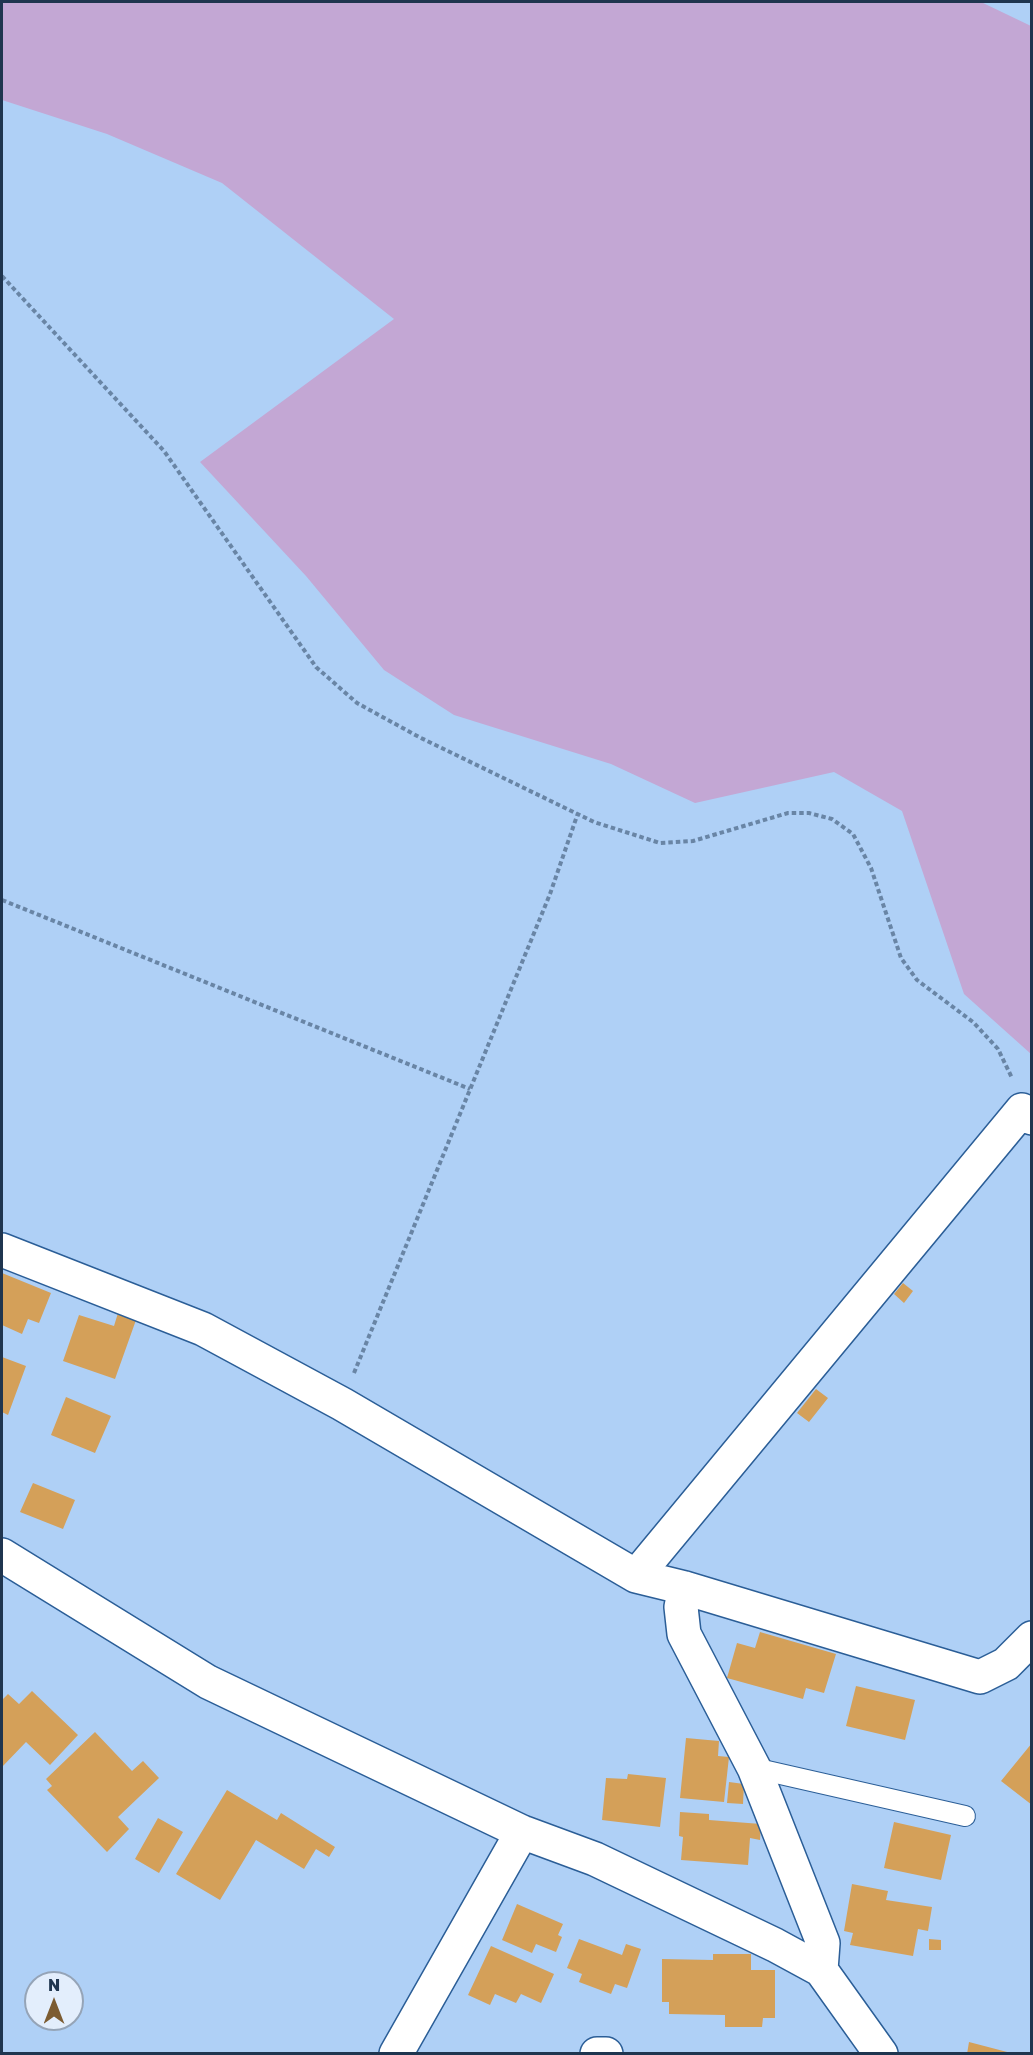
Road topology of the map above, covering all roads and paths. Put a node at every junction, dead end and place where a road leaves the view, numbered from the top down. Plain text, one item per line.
1 (2, 276) edge
2 (578, 813) junction
3 (2, 900) edge
4 (470, 1089) junction
5 (1027, 1114) edge
6 (2, 1250) edge
7 (342, 1404) junction
8 (2, 1555) edge
9 (636, 1576) junction
10 (685, 1588) junction
11 (1032, 1638) edge
12 (754, 1768) junction
13 (964, 1816) dead end
14 (522, 1832) junction
15 (821, 1970) junction
16 (396, 2054) edge
17 (597, 2054) edge
18 (606, 2054) edge
19 (882, 2054) edge

1 - 2 path
2 - 4 path
2 - 5 path
3 - 4 path
4 - 7 path
5 - 9 street
6 - 7 street
7 - 9 street
8 - 14 street
9 - 10 street
10 - 11 street
10 - 12 street
12 - 13 lane
12 - 15 street
14 - 15 street
14 - 16 street
15 - 19 street
17 - 18 street

